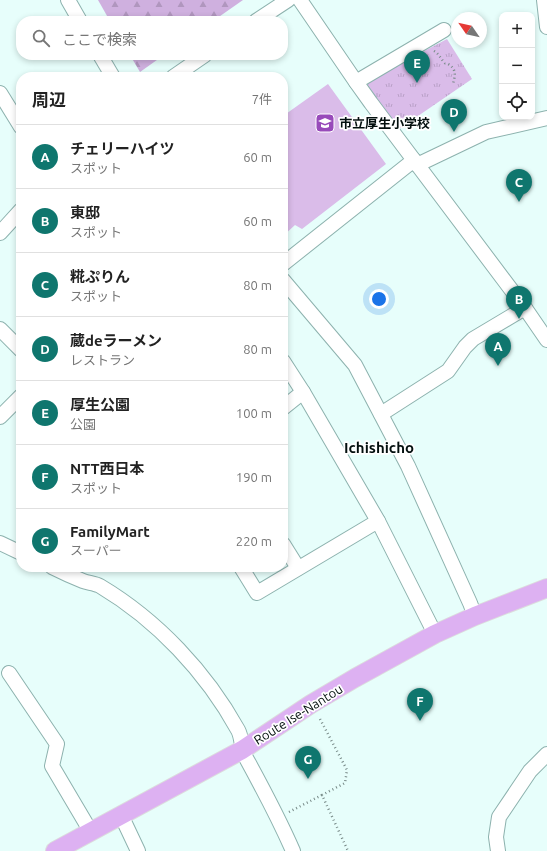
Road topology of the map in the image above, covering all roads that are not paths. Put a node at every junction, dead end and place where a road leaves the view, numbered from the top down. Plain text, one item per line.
1 (68, 0) edge
2 (288, 0) edge
3 (300, 0) edge
4 (544, 0) edge
5 (77, 16) edge
6 (264, 16) edge
7 (547, 27) edge
8 (444, 30) dead end
9 (103, 60) edge
10 (198, 60) edge
11 (110, 72) edge
12 (180, 72) edge
13 (356, 82) junction
14 (0, 93) edge
15 (547, 118) edge
16 (16, 119) edge
17 (415, 162) junction
18 (16, 215) edge
19 (0, 233) edge
20 (288, 260) edge
21 (288, 286) edge
22 (525, 308) junction
23 (0, 329) edge
24 (547, 340) edge
25 (16, 345) edge
26 (288, 369) edge
27 (303, 392) junction
28 (16, 401) edge
29 (288, 404) edge
30 (381, 414) junction
31 (0, 417) edge
32 (378, 520) junction
33 (0, 543) edge
34 (16, 551) edge
35 (288, 552) edge
36 (298, 568) junction
37 (63, 572) edge
38 (244, 572) edge
39 (547, 588) edge
40 (475, 616) junction
41 (434, 634) junction
42 (9, 673) dead end
43 (242, 750) junction
44 (547, 754) edge
45 (122, 815) junction
46 (90, 832) junction
47 (55, 851) edge
48 (138, 851) edge
49 (293, 851) edge
50 (498, 851) edge

1 - 5 street
2 - 6 street
3 - 13 street
4 - 7 street
8 - 13 street
9 - 11 street
10 - 12 street
13 - 17 street
14 - 16 street
15 - 17 street
17 - 20 street
17 - 22 street
18 - 19 street
21 - 30 street
22 - 24 street
22 - 30 street
23 - 25 street
26 - 27 street
27 - 29 street
27 - 32 street
28 - 31 street
30 - 40 street
32 - 36 street
32 - 41 street
33 - 34 street
35 - 36 street
36 - 38 street
37 - 43 street
39 - 40 main road, Route Ise-Nantou
40 - 41 main road, Route Ise-Nantou
41 - 43 main road, Route Ise-Nantou
42 - 46 street
43 - 45 main road, Route Ise-Nantou
43 - 49 street
44 - 50 street
45 - 46 main road, Route Ise-Nantou
45 - 48 street
46 - 47 main road, Route Ise-Nantou

